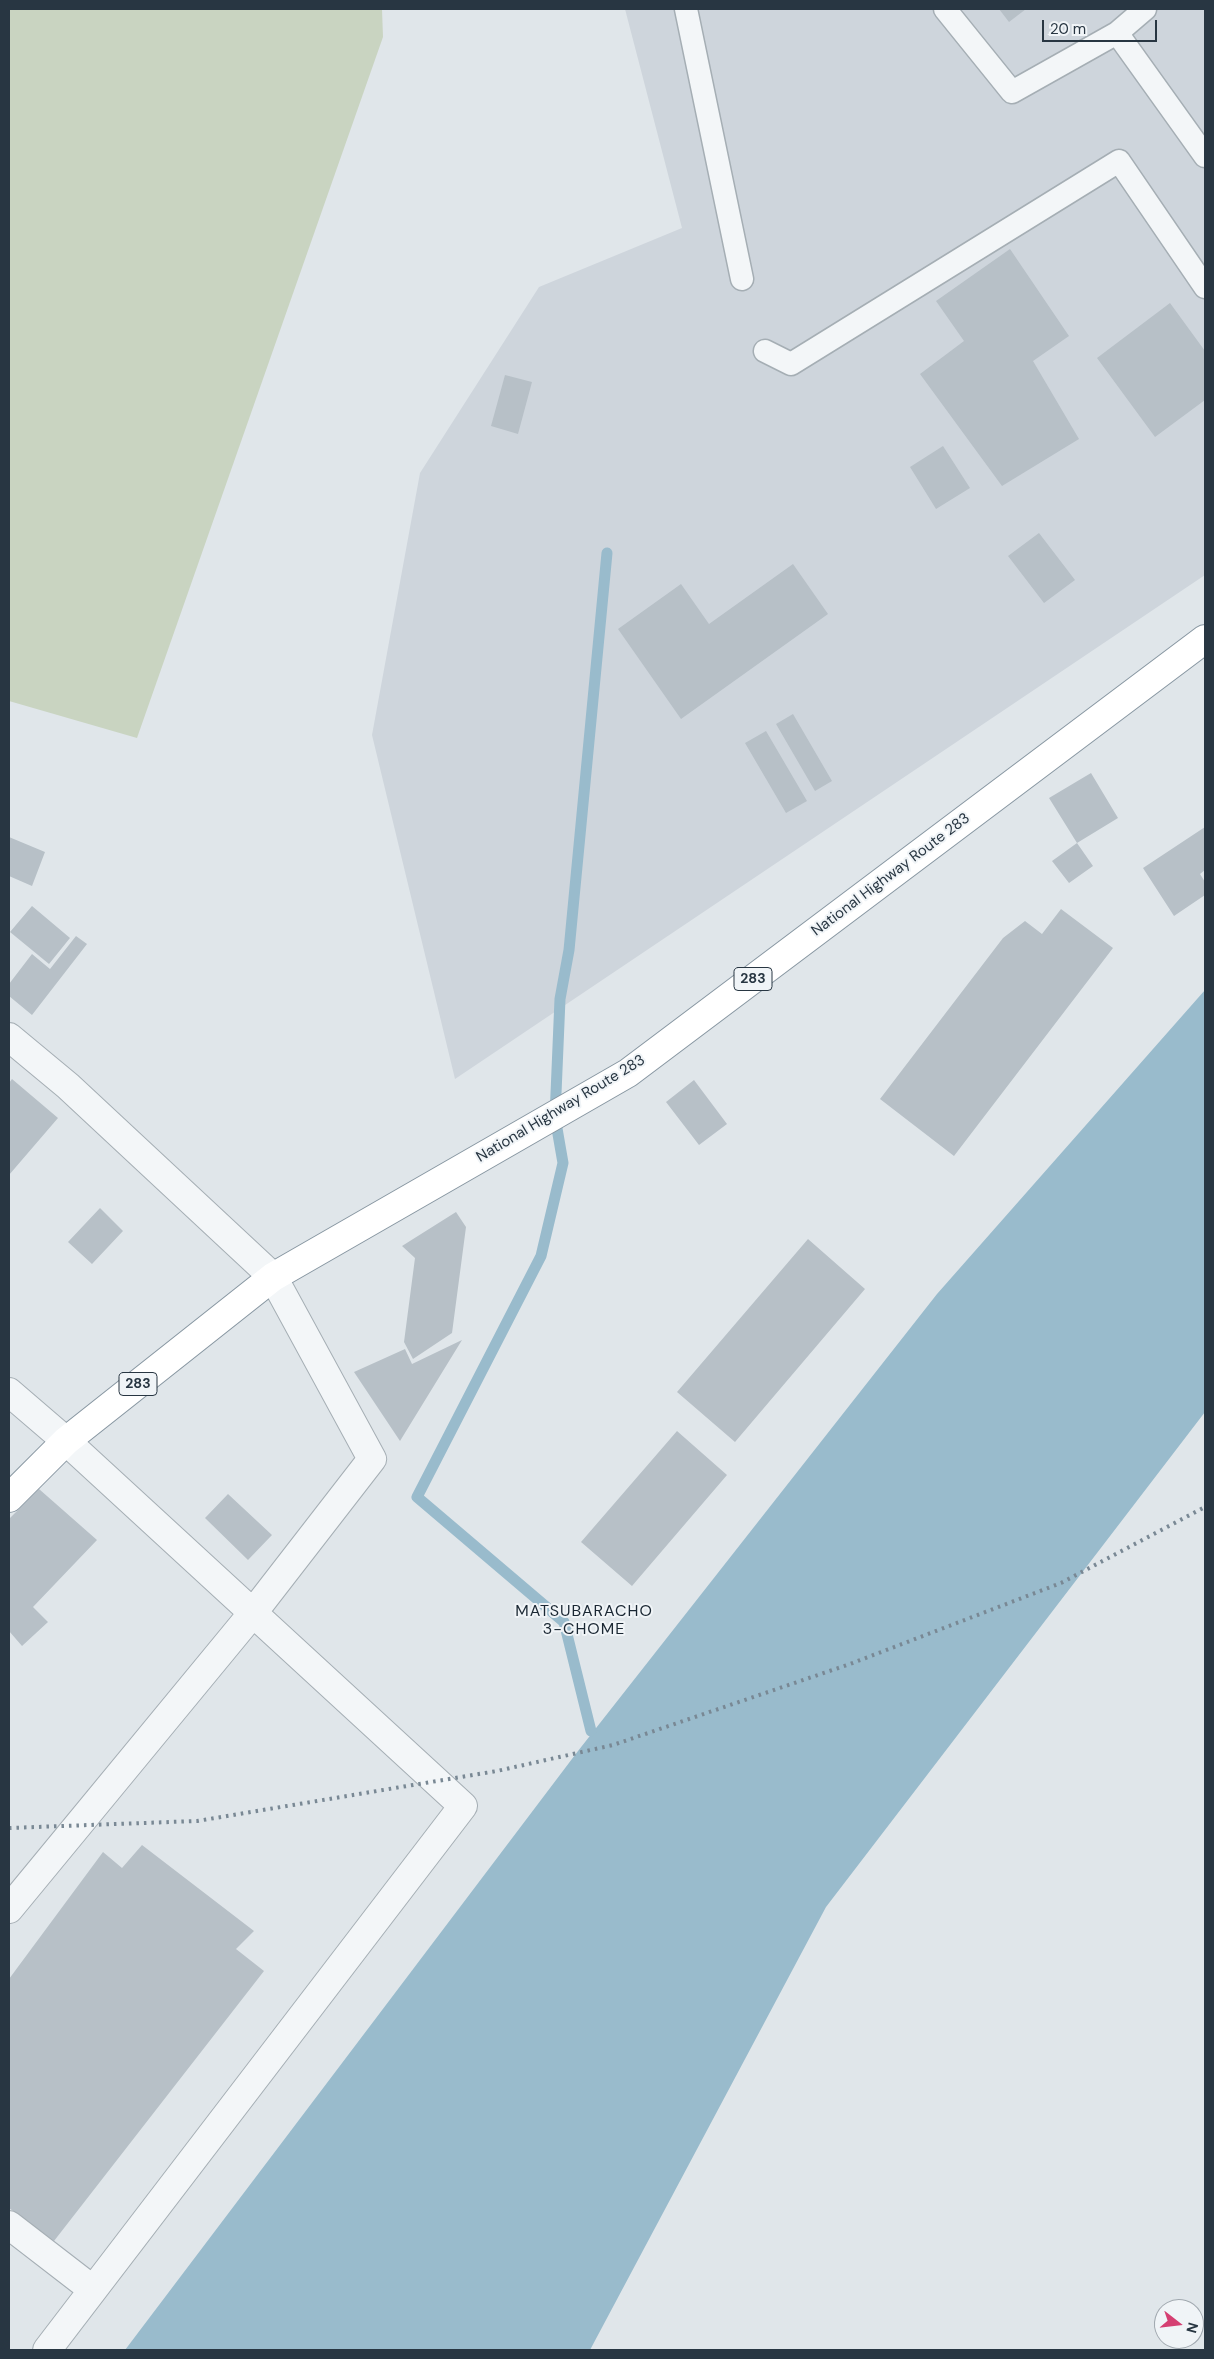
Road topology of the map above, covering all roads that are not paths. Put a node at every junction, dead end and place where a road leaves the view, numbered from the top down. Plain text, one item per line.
1 (686, 9) edge
2 (945, 9) edge
3 (1145, 9) edge
4 (1117, 33) junction
5 (1205, 156) edge
6 (742, 279) dead end
7 (1205, 287) edge
8 (765, 351) dead end
9 (1205, 639) edge
10 (9, 1036) edge
11 (272, 1277) junction
12 (9, 1392) edge
13 (66, 1441) junction
14 (9, 1498) edge
15 (252, 1614) junction
16 (9, 1909) edge
17 (9, 2225) edge
18 (92, 2289) junction
19 (46, 2350) edge

1 - 6 lane
2 - 4 lane
3 - 4 lane
4 - 5 lane
7 - 8 lane
9 - 11 highway, National Highway Route 283 / 283
10 - 11 street
11 - 13 highway, National Highway Route 283 / 283
11 - 15 street
12 - 13 street
13 - 14 highway, National Highway Route 283 / 283
13 - 15 street
15 - 16 street
15 - 18 street
17 - 18 street
18 - 19 street

